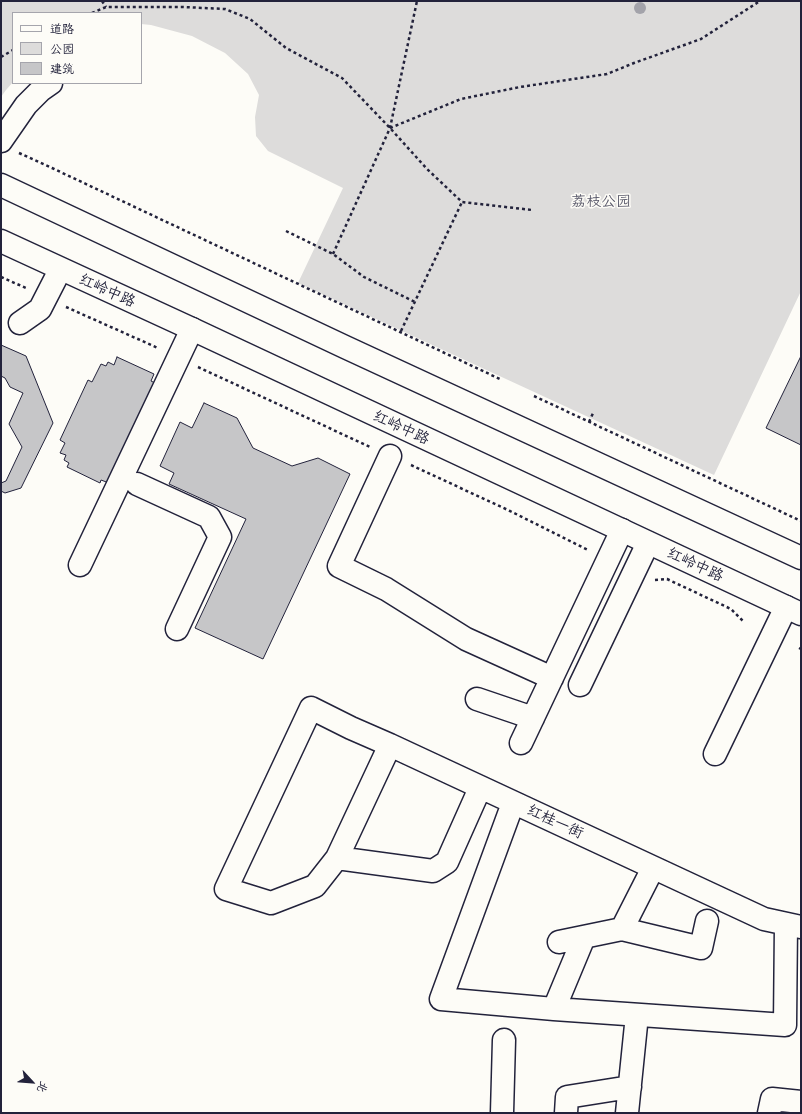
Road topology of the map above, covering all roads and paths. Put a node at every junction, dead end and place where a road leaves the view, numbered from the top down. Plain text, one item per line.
1 (102, 1) edge
2 (417, 1) edge
3 (760, 1) edge
4 (106, 8) junction
5 (95, 12) edge
6 (12, 51) edge
7 (1, 57) edge
8 (50, 84) edge
9 (390, 128) junction
10 (9, 146) edge
11 (1, 185) edge
12 (462, 202) junction
13 (532, 210) dead end
14 (286, 231) dead end
15 (1, 242) edge
16 (332, 254) junction
17 (60, 270) junction
18 (1, 277) edge
19 (30, 290) dead end
20 (414, 302) junction
21 (60, 304) dead end
22 (20, 322) dead end
23 (192, 329) junction
24 (401, 331) junction
25 (160, 350) dead end
26 (198, 366) dead end
27 (502, 380) dead end
28 (534, 396) dead end
29 (594, 411) dead end
30 (589, 422) junction
31 (390, 456) junction
32 (369, 474) dead end
33 (137, 484) dead end
34 (801, 521) edge
35 (622, 530) junction
36 (648, 543) junction
37 (588, 550) dead end
38 (801, 558) edge
39 (80, 565) dead end
40 (651, 580) dead end
41 (793, 611) edge
42 (743, 621) dead end
43 (177, 629) dead end
44 (552, 678) junction
45 (580, 685) dead end
46 (477, 699) dead end
47 (532, 718) junction
48 (521, 743) dead end
49 (390, 745) junction
50 (715, 754) dead end
51 (480, 788) junction
52 (513, 803) junction
53 (337, 858) junction
54 (653, 868) junction
55 (707, 921) dead end
56 (794, 925) edge
57 (622, 929) junction
58 (584, 937) junction
59 (559, 942) dead end
60 (554, 1009) junction
61 (637, 1015) junction
62 (504, 1040) dead end
63 (630, 1087) junction
64 (801, 1102) edge
65 (502, 1113) edge
66 (566, 1113) edge
67 (627, 1113) edge
68 (769, 1113) edge

1 - 4 path
2 - 9 path
3 - 9 path
4 - 5 path
4 - 9 path
6 - 7 path
8 - 10 street
9 - 12 path
9 - 16 path
10 - 24 path
11 - 38 street
12 - 13 path
12 - 20 path
14 - 16 path
15 - 17 street, 红岭中路
16 - 20 path
17 - 22 street
17 - 23 street, 红岭中路
18 - 19 path
20 - 24 path
21 - 25 path
23 - 35 street, 红岭中路
23 - 39 street
24 - 27 path
26 - 31 path
28 - 30 path
29 - 30 path
30 - 34 path
31 - 32 street
31 - 37 path
31 - 44 street
33 - 43 street
35 - 36 street, 红岭中路
35 - 44 street
36 - 41 street, 红岭中路
36 - 45 street
40 - 42 path
41 - 50 street
44 - 47 street
46 - 47 street
47 - 48 street
49 - 51 street, 红桂一街
49 - 53 street
49 - 53 street, 红桂一街
51 - 52 street, 红桂一街
51 - 53 street
52 - 54 street, 红桂一街
52 - 60 street
54 - 56 street, 红桂一街
54 - 57 street
55 - 57 street
56 - 61 street
57 - 58 street
58 - 59 street
58 - 60 street
60 - 61 street
61 - 63 street
62 - 65 street
63 - 66 street
63 - 67 street
64 - 68 street

